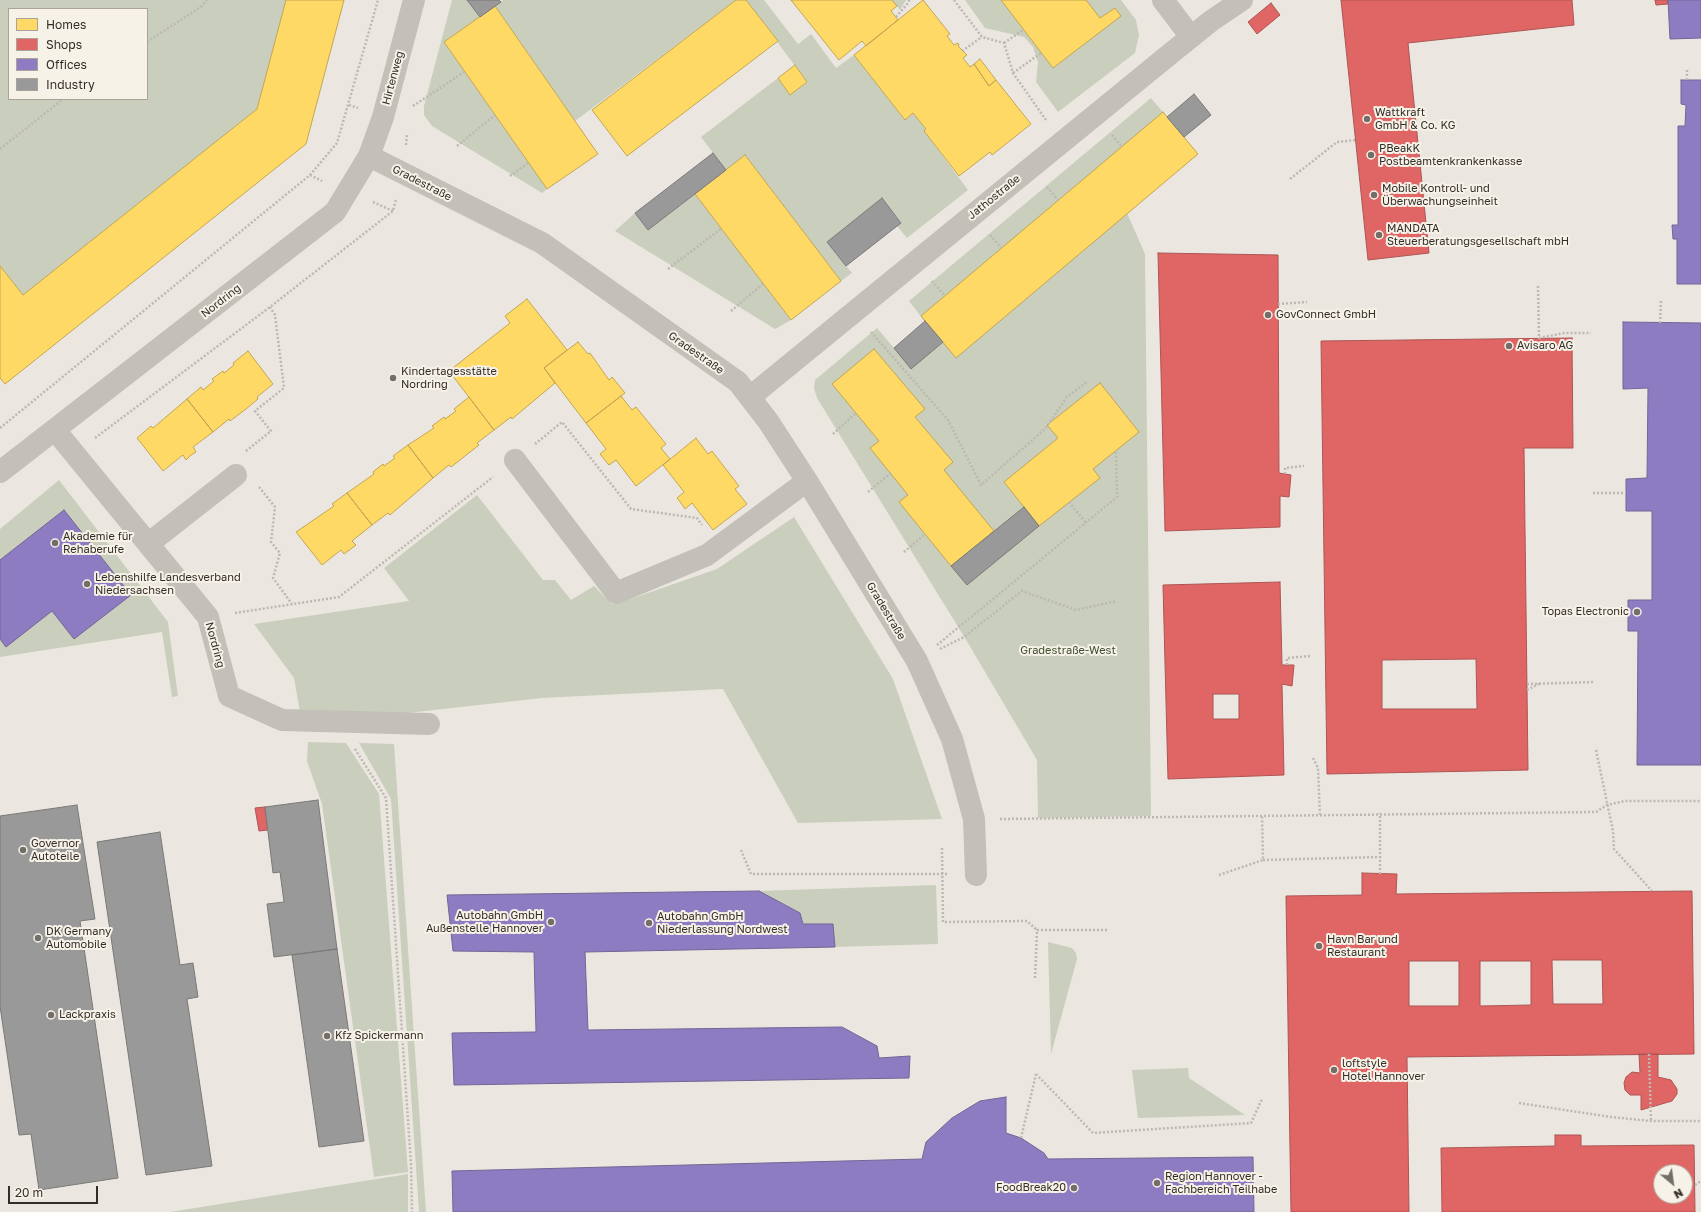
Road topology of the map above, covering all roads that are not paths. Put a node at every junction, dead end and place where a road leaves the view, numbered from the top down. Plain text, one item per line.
1 (414, 0) edge
2 (1163, 0) edge
3 (1242, 0) edge
4 (1191, 37) junction
5 (369, 156) junction
6 (750, 397) junction
7 (55, 430) junction
8 (515, 460) road end
9 (0, 472) edge
10 (246, 479) road end
11 (807, 481) junction
12 (148, 544) junction
13 (429, 724) dead end
14 (976, 875) road end

1 - 5 street, Hirtenweg
2 - 4 street
3 - 4 street, Jathostraße
4 - 6 street, Jathostraße
5 - 6 street, Gradestraße
5 - 7 street, Nordring
6 - 11 street, Gradestraße
7 - 9 street, Nordring
7 - 12 street, Nordring
8 - 11 street
10 - 12 street
11 - 14 street, Gradestraße
12 - 13 street, Nordring

